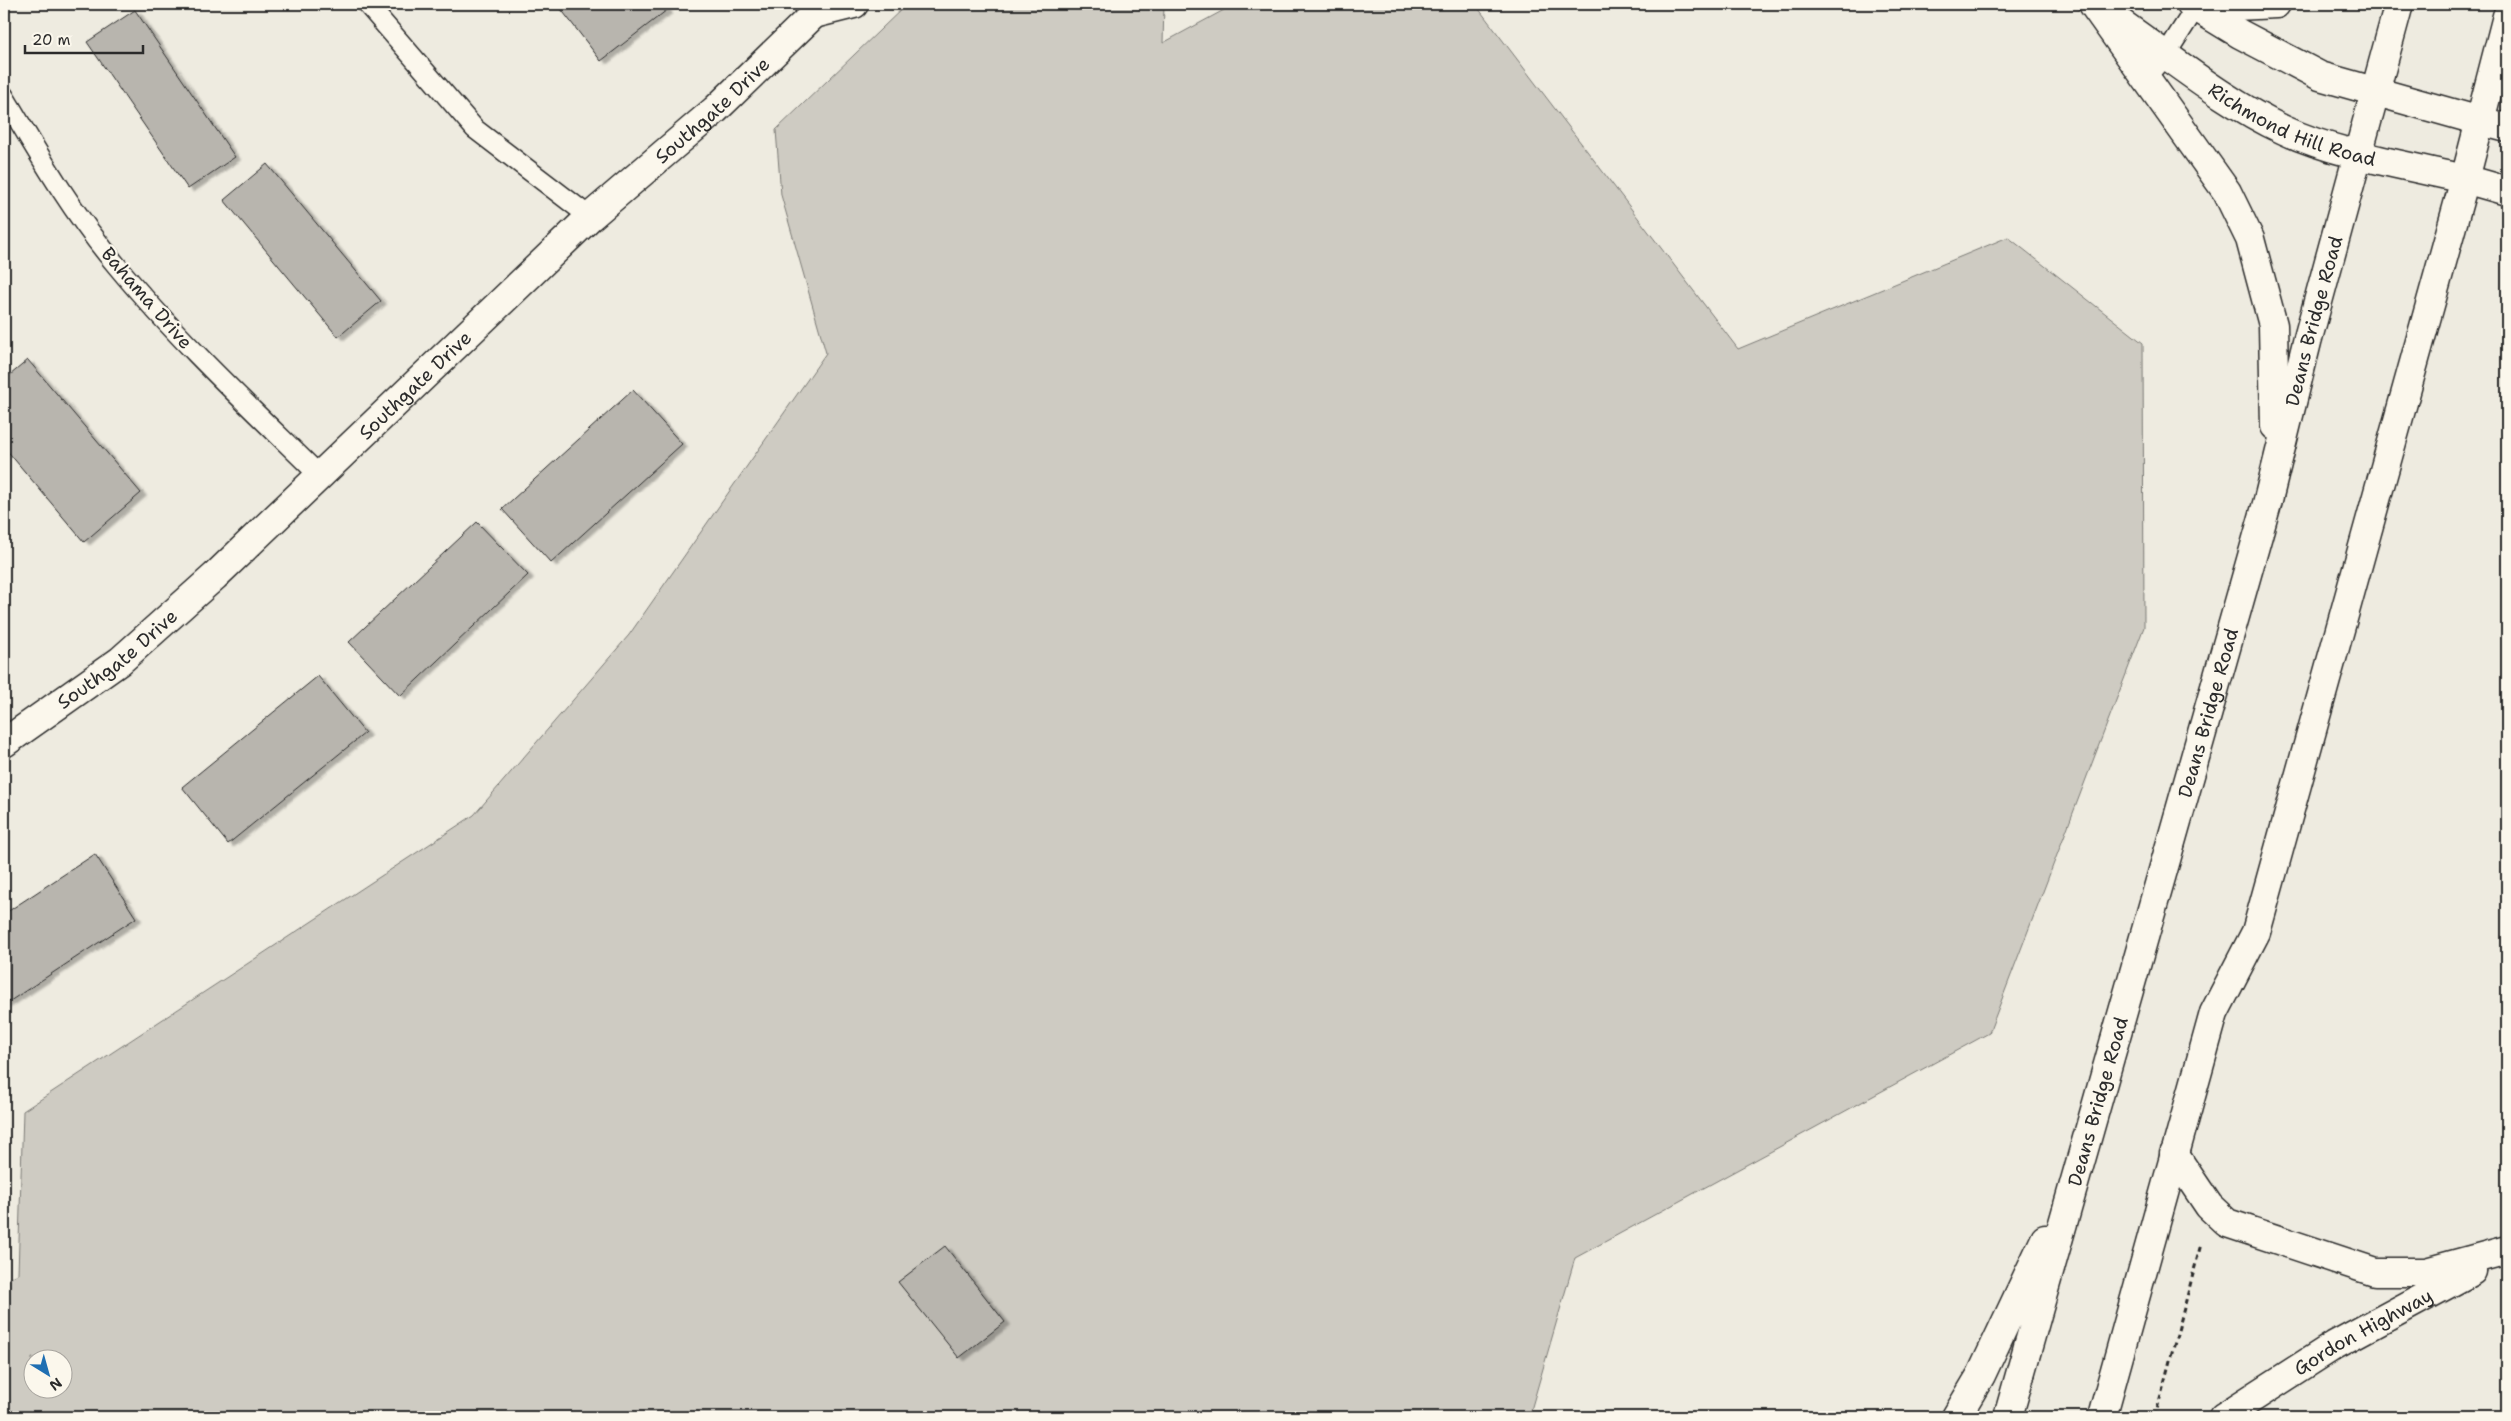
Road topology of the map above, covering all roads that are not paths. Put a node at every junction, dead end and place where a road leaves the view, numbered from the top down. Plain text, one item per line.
1 (367, 4) edge
2 (854, 4) edge
3 (2093, 4) edge
4 (2102, 4) edge
5 (2227, 4) edge
6 (2276, 4) edge
7 (2400, 4) edge
8 (2195, 5) edge
9 (817, 9) edge
10 (2507, 16) edge
11 (2166, 54) junction
12 (2146, 77) junction
13 (2376, 92) junction
14 (4, 96) edge
15 (2480, 121) junction
16 (2507, 128) edge
17 (2359, 153) junction
18 (2464, 179) junction
19 (2507, 191) edge
20 (590, 217) junction
21 (2275, 469) junction
22 (320, 476) junction
23 (4, 743) edge
24 (2174, 1154) junction
25 (2080, 1168) junction
26 (2507, 1252) edge
27 (1956, 1417) edge
28 (2008, 1417) edge
29 (2102, 1417) edge
30 (2223, 1417) edge

1 - 20 lane
2 - 9 main road, Southgate Drive
3 - 12 main road
4 - 11 main road, Richmond Hill Road
5 - 6 main road
7 - 13 main road, Deans Bridge Road
8 - 11 lane
8 - 13 main road
9 - 20 main road, Southgate Drive
10 - 15 main road
11 - 12 lane
11 - 17 main road, Richmond Hill Road
12 - 21 main road
13 - 15 main road
13 - 17 main road, Deans Bridge Road
14 - 22 lane, Bahama Drive
15 - 16 main road
15 - 18 main road
17 - 18 main road, Richmond Hill Road
17 - 21 main road, Deans Bridge Road
18 - 19 main road, Richmond Hill Road
18 - 24 main road
20 - 22 main road, Southgate Drive
21 - 25 main road, Deans Bridge Road
22 - 23 main road, Southgate Drive
24 - 26 main road
24 - 29 main road
25 - 27 main road
25 - 28 main road, Deans Bridge Road
26 - 30 main road, Gordon Highway

